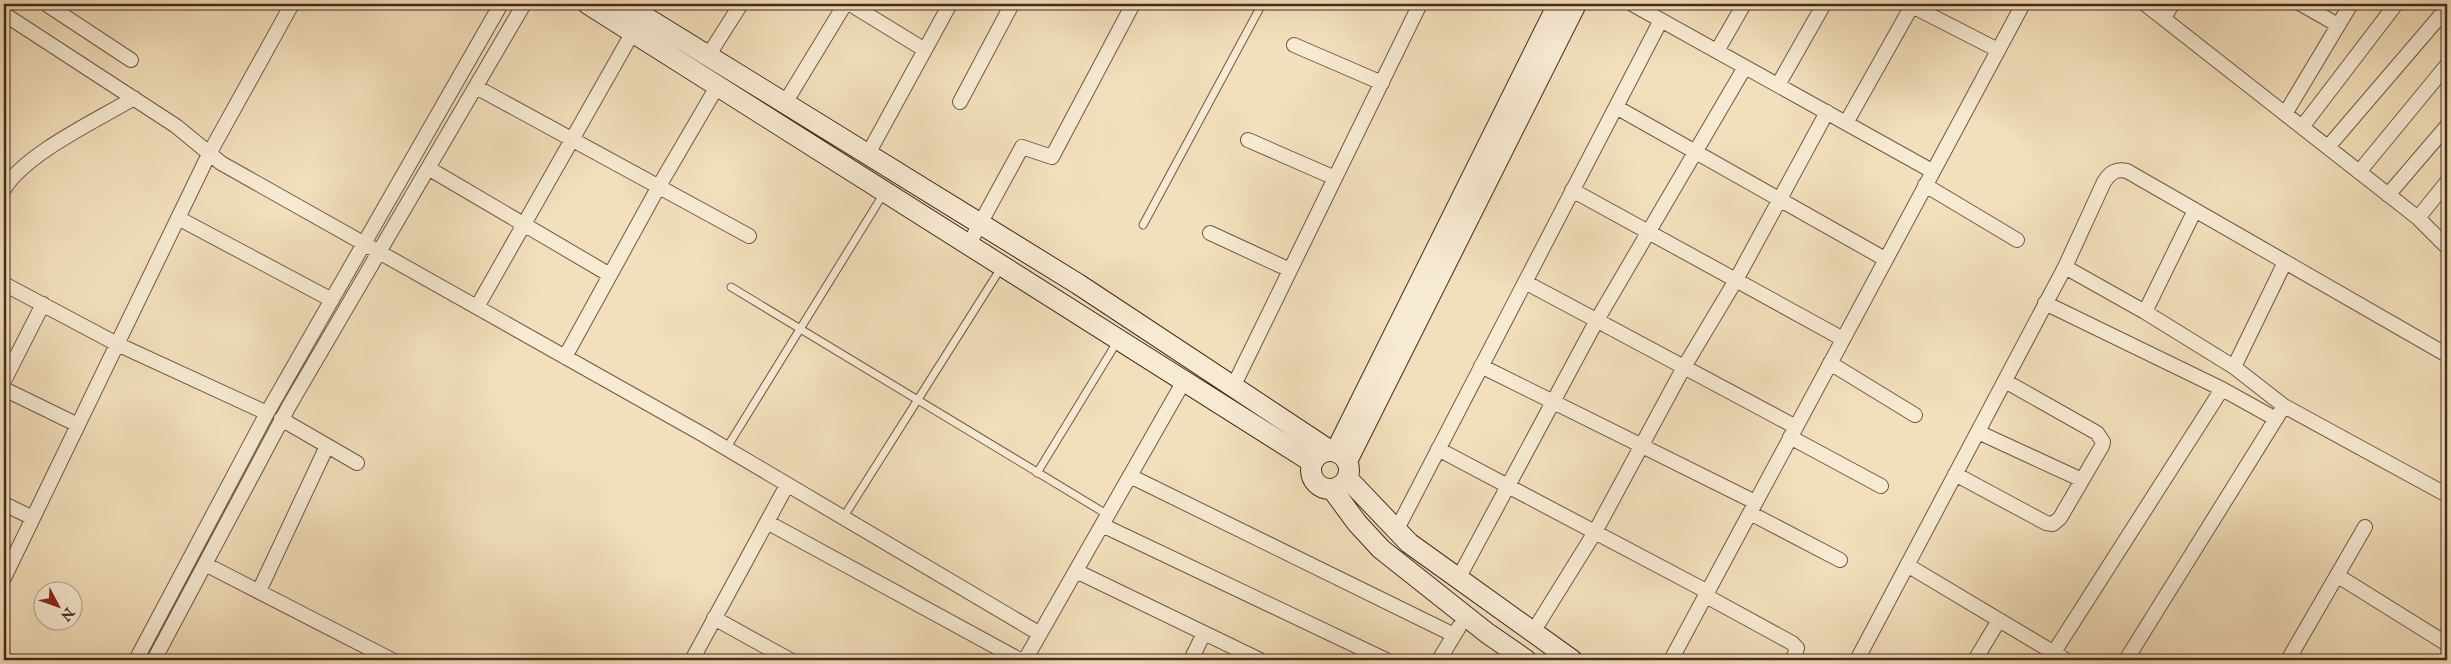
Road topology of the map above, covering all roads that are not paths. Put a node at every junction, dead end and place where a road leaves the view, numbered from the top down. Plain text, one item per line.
1 (46, 4) edge
2 (292, 4) edge
3 (501, 4) edge
4 (524, 4) edge
5 (588, 4) edge
6 (741, 4) edge
7 (845, 4) edge
8 (850, 4) edge
9 (950, 4) edge
10 (1012, 4) edge
11 (1133, 4) edge
12 (1262, 4) edge
13 (1420, 4) edge
14 (1558, 4) edge
15 (1576, 4) edge
16 (1632, 4) edge
17 (1744, 4) edge
18 (1824, 4) edge
19 (1911, 4) edge
20 (2023, 4) edge
21 (2145, 4) edge
22 (2172, 4) edge
23 (2301, 4) edge
24 (2351, 4) edge
25 (2396, 4) edge
26 (631, 5) edge
27 (2447, 8) edge
28 (4, 14) edge
29 (2164, 18) junction
30 (1660, 20) junction
31 (2338, 25) junction
32 (632, 32) junction
33 (1294, 45) dead end
34 (925, 50) junction
35 (1998, 50) junction
36 (1717, 51) junction
37 (708, 56) junction
38 (131, 60) dead end
39 (2447, 65) edge
40 (1744, 67) junction
41 (1382, 83) junction
42 (1778, 85) junction
43 (718, 86) junction
44 (476, 87) junction
45 (134, 98) junction
46 (960, 102) dead end
47 (785, 103) junction
48 (1616, 107) junction
49 (1826, 112) junction
50 (2285, 114) junction
51 (1846, 123) junction
52 (2447, 126) edge
53 (2302, 127) junction
54 (571, 138) junction
55 (1248, 140) dead end
56 (2328, 147) junction
57 (1694, 151) junction
58 (209, 154) junction
59 (868, 154) junction
60 (428, 168) junction
61 (1932, 171) junction
62 (2359, 172) junction
63 (1335, 178) junction
64 (2447, 182) edge
65 (1924, 185) junction
66 (659, 186) junction
67 (4, 189) edge
68 (1572, 190) junction
69 (885, 191) junction
70 (2388, 195) junction
71 (1780, 200) junction
72 (2195, 210) junction
73 (178, 218) junction
74 (2418, 218) junction
75 (980, 222) junction
76 (524, 224) junction
77 (1143, 225) dead end
78 (1648, 232) junction
79 (1210, 233) dead end
80 (749, 236) dead end
81 (2017, 240) dead end
82 (364, 244) junction
83 (969, 244) junction
84 (2447, 247) edge
85 (379, 252) junction
86 (1885, 259) junction
87 (2285, 262) junction
88 (1003, 266) junction
89 (2065, 267) junction
90 (1290, 270) junction
91 (610, 275) junction
92 (1736, 280) junction
93 (1525, 282) junction
94 (4, 284) edge
95 (731, 287) dead end
96 (332, 300) junction
97 (43, 304) junction
98 (2046, 304) junction
99 (477, 307) junction
100 (2145, 312) junction
101 (1597, 320) junction
102 (800, 329) junction
103 (1118, 339) junction
104 (1843, 339) junction
105 (117, 344) junction
106 (2447, 355) edge
107 (566, 357) junction
108 (1830, 363) junction
109 (1481, 366) junction
110 (1684, 367) junction
111 (2234, 367) junction
112 (4, 381) edge
113 (1184, 381) junction
114 (2005, 381) junction
115 (1234, 387) junction
116 (4, 389) edge
117 (2222, 389) junction
118 (919, 401) junction
119 (1553, 402) junction
120 (2284, 406) junction
121 (267, 413) junction
122 (1916, 415) dead end
123 (281, 419) junction
124 (2276, 419) junction
125 (78, 425) junction
126 (1793, 432) junction
127 (1978, 432) junction
128 (327, 446) junction
129 (1641, 446) junction
130 (726, 449) junction
131 (1438, 449) junction
132 (1312, 462) junction
133 (357, 463) dead end
134 (1338, 466) junction
135 (1038, 473) junction
136 (1955, 474) junction
137 (1130, 476) junction
138 (2082, 480) junction
139 (787, 485) junction
140 (1508, 486) junction
141 (1881, 486) dead end
142 (2447, 495) edge
143 (4, 504) edge
144 (1753, 508) junction
145 (33, 518) junction
146 (843, 518) junction
147 (1105, 520) junction
148 (767, 522) junction
149 (2365, 527) dead end
150 (1396, 530) junction
151 (1595, 532) junction
152 (1840, 560) dead end
153 (205, 564) junction
154 (1907, 566) junction
155 (1076, 570) junction
156 (2338, 576) junction
157 (4, 578) edge
158 (1458, 579) junction
159 (259, 591) junction
160 (1707, 594) junction
161 (1466, 616) junction
162 (714, 618) junction
163 (1999, 620) junction
164 (1533, 632) junction
165 (1204, 633) junction
166 (1040, 634) junction
167 (1454, 635) junction
168 (2447, 644) edge
169 (2051, 656) edge
170 (136, 660) edge
171 (154, 660) edge
172 (392, 660) edge
173 (692, 660) edge
174 (790, 660) edge
175 (1020, 660) edge
176 (1025, 660) edge
177 (1191, 660) edge
178 (1260, 660) edge
179 (1386, 660) edge
180 (1439, 660) edge
181 (1526, 660) edge
182 (1572, 660) edge
183 (1672, 660) edge
184 (1793, 660) edge
185 (1857, 660) edge
186 (1975, 660) edge
187 (2066, 660) edge
188 (2126, 660) edge
189 (2288, 660) edge

1 - 38 street
2 - 58 street
3 - 82 street
4 - 44 street
5 - 32 street
6 - 37 street
7 - 47 street
8 - 34 street
9 - 34 street
10 - 46 street
11 - 75 street
12 - 77 lane
13 - 41 street
14 - 134 street
15 - 134 street
16 - 30 street
17 - 36 street
18 - 42 street
19 - 35 street
19 - 51 street
20 - 35 street
21 - 29 street
22 - 29 street
23 - 31 street
24 - 31 street
25 - 53 street
26 - 37 street
27 - 56 street
28 - 45 street
29 - 50 street
30 - 36 street
30 - 48 street
31 - 50 street
32 - 43 street
32 - 54 street
33 - 41 street
34 - 59 street
35 - 61 street
36 - 40 street
37 - 47 street
39 - 62 street
40 - 42 street
40 - 57 street
41 - 63 street
42 - 49 street
43 - 66 street
43 - 69 street
44 - 54 street
44 - 60 street
45 - 58 street
45 - 67 street
47 - 59 street
48 - 57 street
48 - 68 street
49 - 51 street
49 - 71 street
50 - 53 street
51 - 61 street
52 - 70 street
53 - 56 street
54 - 66 street
54 - 76 street
55 - 63 street
56 - 62 street
57 - 71 street
57 - 78 street
58 - 73 street
58 - 82 street
59 - 75 street
60 - 76 street
60 - 85 street
61 - 65 street
62 - 70 street
63 - 90 street
64 - 74 street
65 - 81 street
65 - 86 street
66 - 80 street
66 - 91 street
68 - 78 street
68 - 93 street
69 - 83 street
69 - 102 lane
70 - 74 street
71 - 86 street
71 - 92 street
72 - 87 street
72 - 89 street
72 - 100 street
73 - 96 street
73 - 105 street
74 - 84 street
75 - 83 street
75 - 115 street
76 - 91 street
76 - 99 street
78 - 92 street
78 - 101 street
79 - 90 street
82 - 85 street
82 - 96 street
83 - 88 street
85 - 99 street
85 - 123 street
86 - 104 street
87 - 106 street
87 - 111 street
88 - 103 street
88 - 118 lane
89 - 98 street
89 - 100 street
90 - 115 street
91 - 107 street
92 - 104 street
92 - 110 street
93 - 101 street
93 - 109 street
94 - 97 street
95 - 102 lane
96 - 121 street
97 - 105 street
97 - 112 street
98 - 114 street
98 - 117 street
99 - 107 street
100 - 111 street
101 - 110 street
101 - 119 street
102 - 118 lane
102 - 130 lane
103 - 113 street
103 - 135 lane
104 - 108 street
105 - 121 street
105 - 125 street
107 - 130 street
108 - 122 street
108 - 126 street
109 - 119 street
109 - 131 street
110 - 126 street
110 - 129 street
111 - 120 street
113 - 132 street
113 - 137 street
114 - 127 street
114 - 138 street
115 - 134 street
116 - 125 street
117 - 124 street
117 - 169 street
118 - 135 lane
118 - 146 lane
119 - 129 street
119 - 140 street
120 - 124 street
120 - 142 street
121 - 170 street
123 - 128 street
123 - 153 street
124 - 188 street
125 - 145 street
126 - 141 street
126 - 144 street
127 - 136 street
127 - 138 street
128 - 133 street
128 - 159 street
129 - 144 street
129 - 151 street
130 - 139 street
131 - 140 street
131 - 150 street
132 - 134 street
132 - 134 street
134 - 150 street
134 - 161 street
135 - 147 lane
136 - 138 street
136 - 154 street
137 - 147 street
137 - 167 street
139 - 146 street
139 - 148 street
140 - 151 street
140 - 158 street
143 - 145 street
144 - 152 street
144 - 160 street
145 - 157 street
146 - 166 street
147 - 155 street
147 - 179 street
148 - 162 street
148 - 175 street
149 - 156 street
150 - 158 street
151 - 160 street
151 - 164 street
153 - 159 street
153 - 171 street
154 - 163 street
154 - 185 street
155 - 165 street
155 - 166 street
156 - 168 street
156 - 189 street
158 - 164 street
159 - 172 street
160 - 183 street
160 - 184 street
161 - 167 street
161 - 181 street
162 - 173 street
162 - 174 street
163 - 169 street
163 - 186 street
164 - 182 street
165 - 177 street
165 - 178 street
166 - 176 street
167 - 180 street
169 - 187 street

